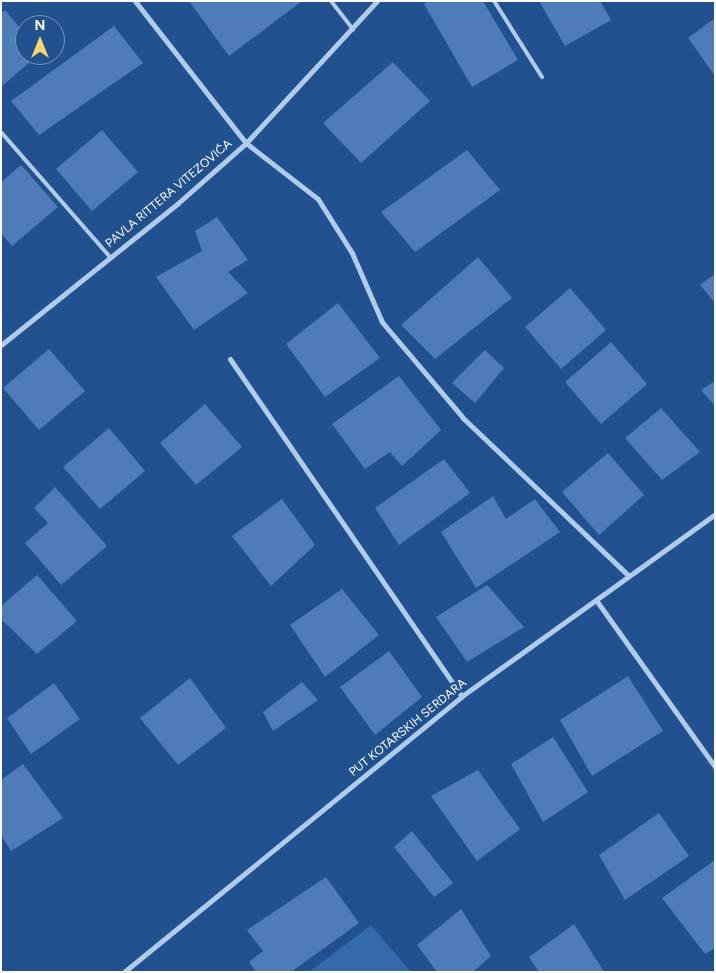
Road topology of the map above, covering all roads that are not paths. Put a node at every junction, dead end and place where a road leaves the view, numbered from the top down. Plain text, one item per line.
1 (135, 1) edge
2 (331, 1) edge
3 (377, 1) edge
4 (494, 1) edge
5 (354, 29) junction
6 (542, 76) dead end
7 (1, 132) edge
8 (246, 143) junction
9 (110, 256) junction
10 (1, 345) edge
11 (230, 359) dead end
12 (715, 514) edge
13 (629, 576) junction
14 (596, 600) junction
15 (462, 696) junction
16 (715, 767) edge
17 (124, 972) edge

1 - 8 street
2 - 5 lane
3 - 5 street, PAVLA RITTERA VITEZOVIĆA
4 - 6 lane
5 - 8 street, PAVLA RITTERA VITEZOVIĆA
7 - 9 lane
8 - 9 street, PAVLA RITTERA VITEZOVIĆA
8 - 13 street
9 - 10 street, PAVLA RITTERA VITEZOVIĆA
11 - 15 street
12 - 13 street, PUT KOTARSKIH SERDARA
13 - 14 street, PUT KOTARSKIH SERDARA
14 - 15 street, PUT KOTARSKIH SERDARA
14 - 16 street
15 - 17 street, PUT KOTARSKIH SERDARA

